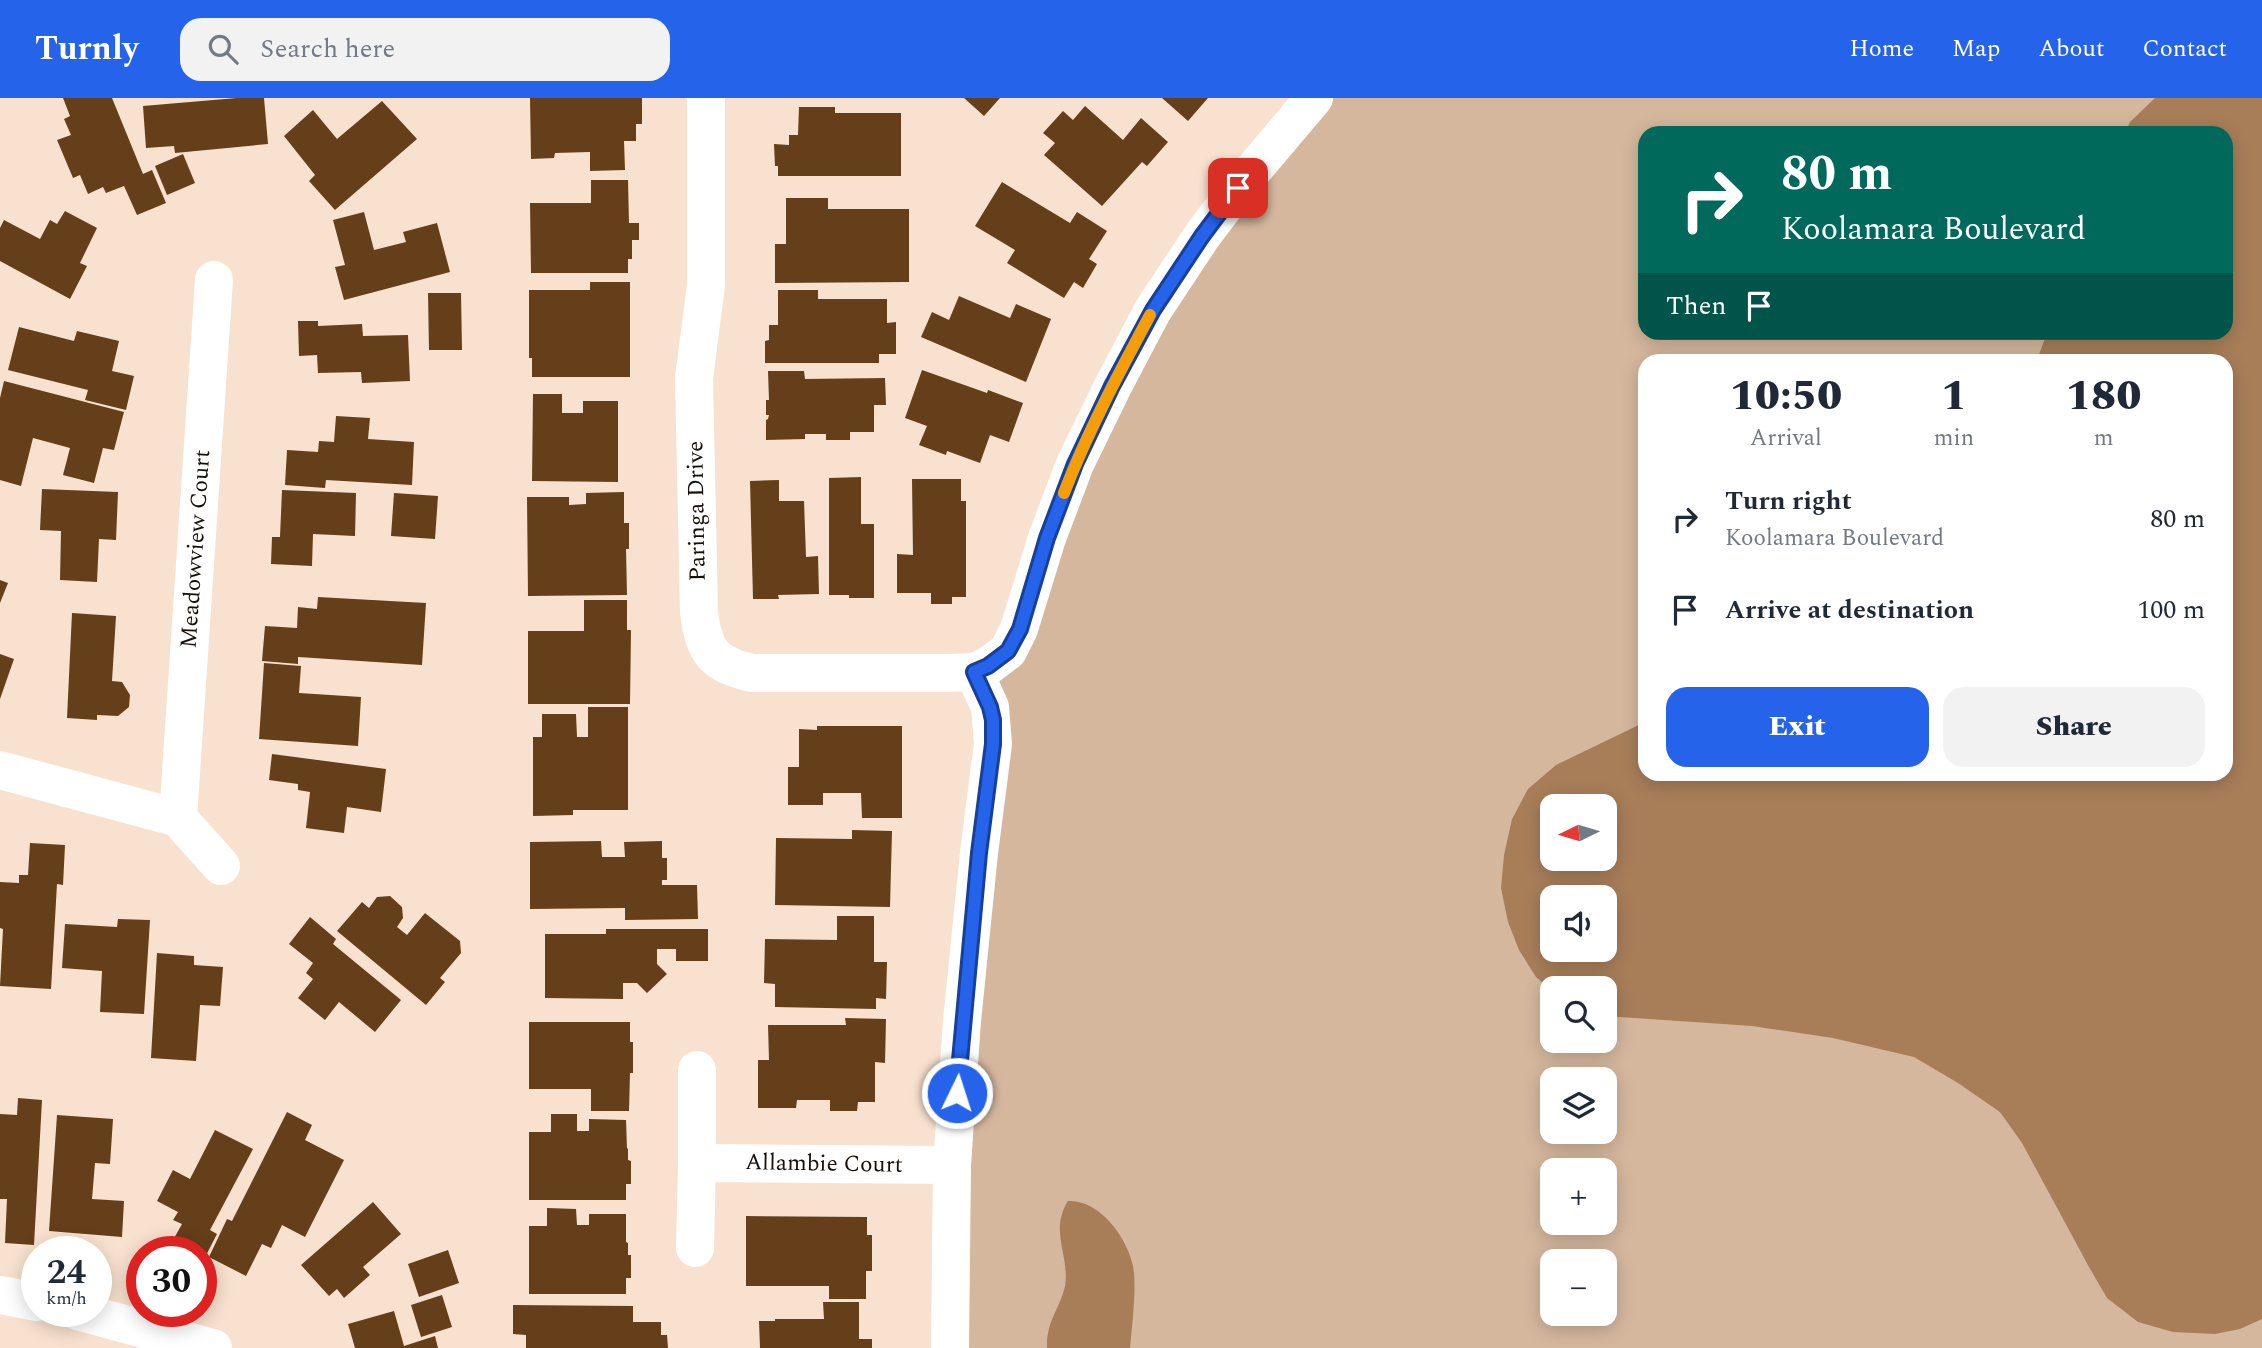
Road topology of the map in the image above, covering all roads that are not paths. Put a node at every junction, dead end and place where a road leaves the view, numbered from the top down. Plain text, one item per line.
1 (706, 98) edge
2 (1314, 98) edge
3 (214, 280) dead end
4 (974, 672) junction
5 (0, 770) edge
6 (178, 818) junction
7 (221, 866) dead end
8 (697, 1070) dead end
9 (697, 1163) junction
10 (951, 1165) junction
11 (695, 1248) dead end
12 (0, 1295) edge
13 (21, 1299) edge
14 (112, 1321) edge
15 (213, 1348) edge
16 (950, 1348) edge

1 - 4 street, Paringa Drive
2 - 4 street
3 - 6 street, Meadowview Court
4 - 10 street
5 - 6 street
6 - 7 street
8 - 9 street
9 - 10 street, Allambie Court
9 - 11 street
10 - 16 street
12 - 13 street
14 - 15 street

